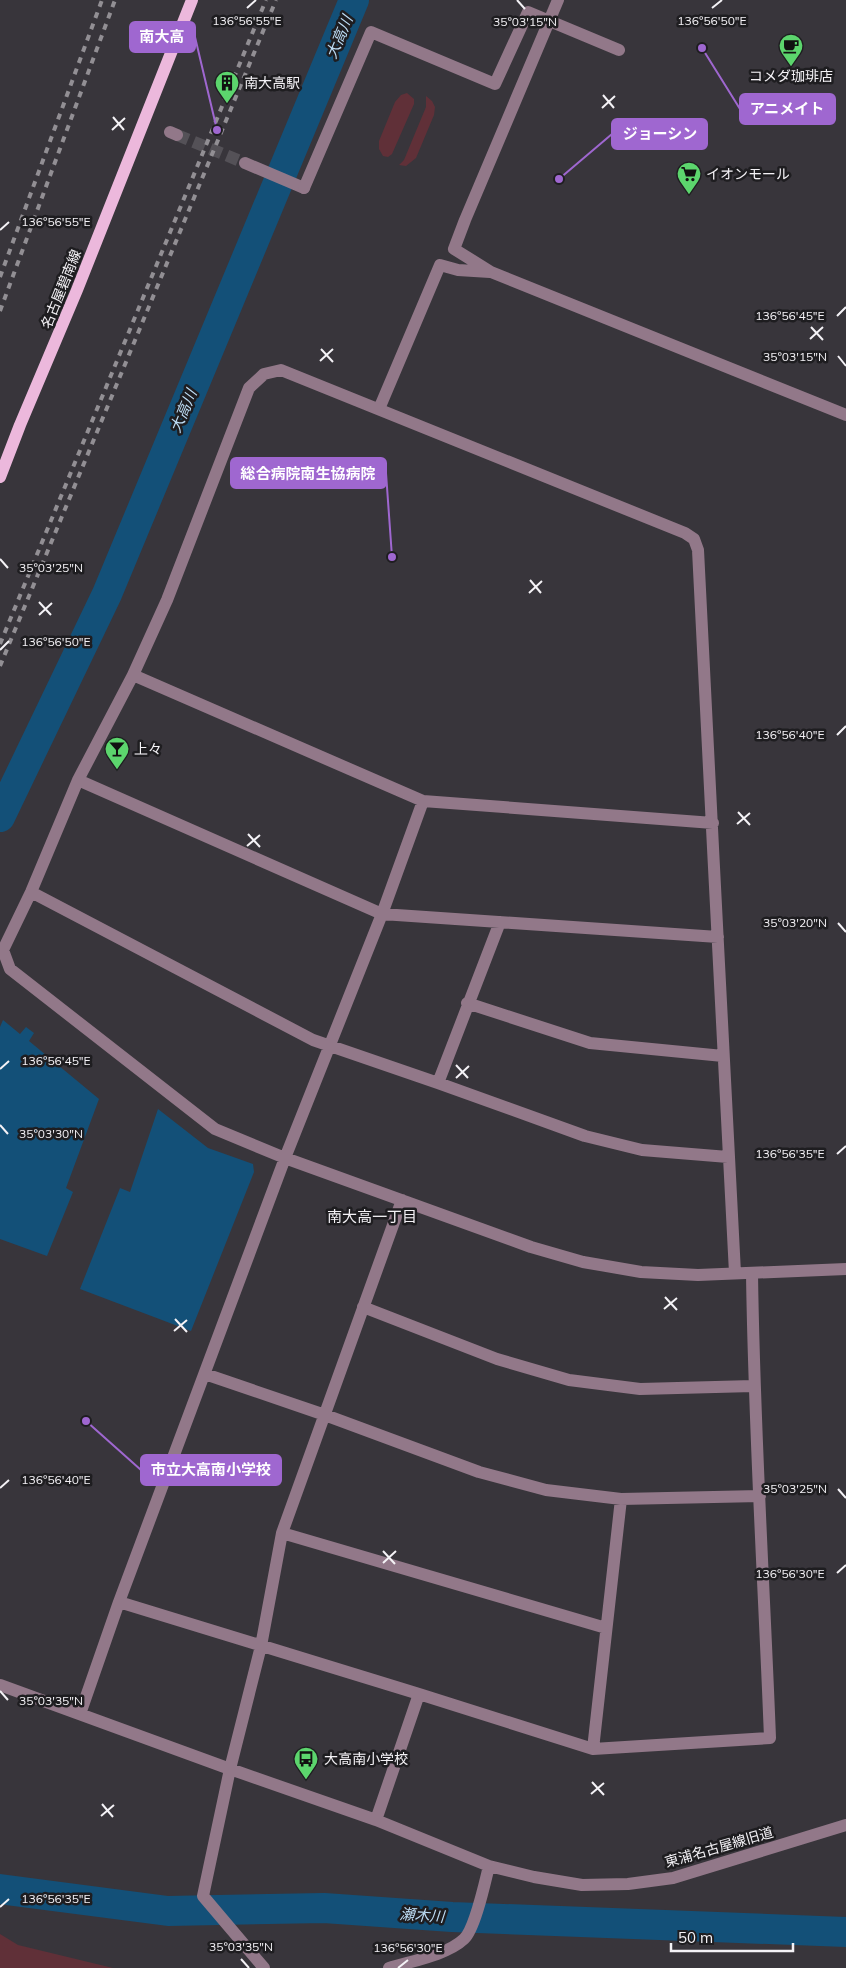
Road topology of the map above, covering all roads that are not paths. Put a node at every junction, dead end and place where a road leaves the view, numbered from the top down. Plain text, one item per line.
1 (192, 0) edge
2 (558, 0) edge
3 (618, 50) dead end
4 (245, 163) tunnel mouth
5 (492, 272) junction
6 (380, 409) junction
7 (846, 415) edge
8 (0, 477) edge
9 (133, 675) junction
10 (78, 780) junction
11 (423, 800) junction
12 (713, 823) junction
13 (31, 892) junction
14 (382, 914) junction
15 (500, 922) junction
16 (718, 937) junction
17 (467, 1003) junction
18 (331, 1046) junction
19 (723, 1056) junction
20 (438, 1082) junction
21 (284, 1158) junction
22 (728, 1158) junction
23 (402, 1200) junction
24 (846, 1269) edge
25 (735, 1273) junction
26 (752, 1273) junction
27 (363, 1307) junction
28 (204, 1374) junction
29 (754, 1386) junction
30 (325, 1416) junction
31 (760, 1496) junction
32 (620, 1500) junction
33 (282, 1533) junction
34 (119, 1602) junction
35 (606, 1628) junction
36 (261, 1646) junction
37 (0, 1685) edge
38 (419, 1694) junction
39 (80, 1714) junction
40 (593, 1749) junction
41 (230, 1769) junction
42 (376, 1820) junction
43 (846, 1825) edge
44 (489, 1866) junction
45 (264, 1968) edge
46 (389, 1968) edge

1 - 8 main road, 名古屋碧南線
2 - 5 street
3 - 4 street, bridge
5 - 6 street
5 - 7 street
6 - 9 street
6 - 12 street
9 - 10 street
9 - 11 street
10 - 13 street
10 - 14 street
11 - 12 street
11 - 14 street
12 - 16 street
13 - 18 street
13 - 21 street
14 - 15 street
14 - 18 street
15 - 16 street
15 - 17 street
16 - 19 street
17 - 19 street
17 - 20 street
18 - 20 street
18 - 21 street
19 - 22 street
20 - 22 street
21 - 23 street
21 - 28 street
22 - 25 street
23 - 25 street
23 - 27 street
24 - 26 street
25 - 26 street
26 - 29 street
27 - 29 street
27 - 30 street
28 - 30 street
28 - 34 street
29 - 31 street
30 - 32 street
30 - 33 street
31 - 32 street
31 - 40 street
32 - 35 street
33 - 35 street
33 - 36 street
34 - 36 street
34 - 39 street
35 - 40 street
36 - 38 street
36 - 41 street
37 - 39 street, 東浦名古屋線旧道
38 - 40 street
38 - 42 street
39 - 41 street, 東浦名古屋線旧道
41 - 42 street, 東浦名古屋線旧道
41 - 45 street
42 - 44 street, 東浦名古屋線旧道
43 - 44 street, 東浦名古屋線旧道
44 - 46 street

